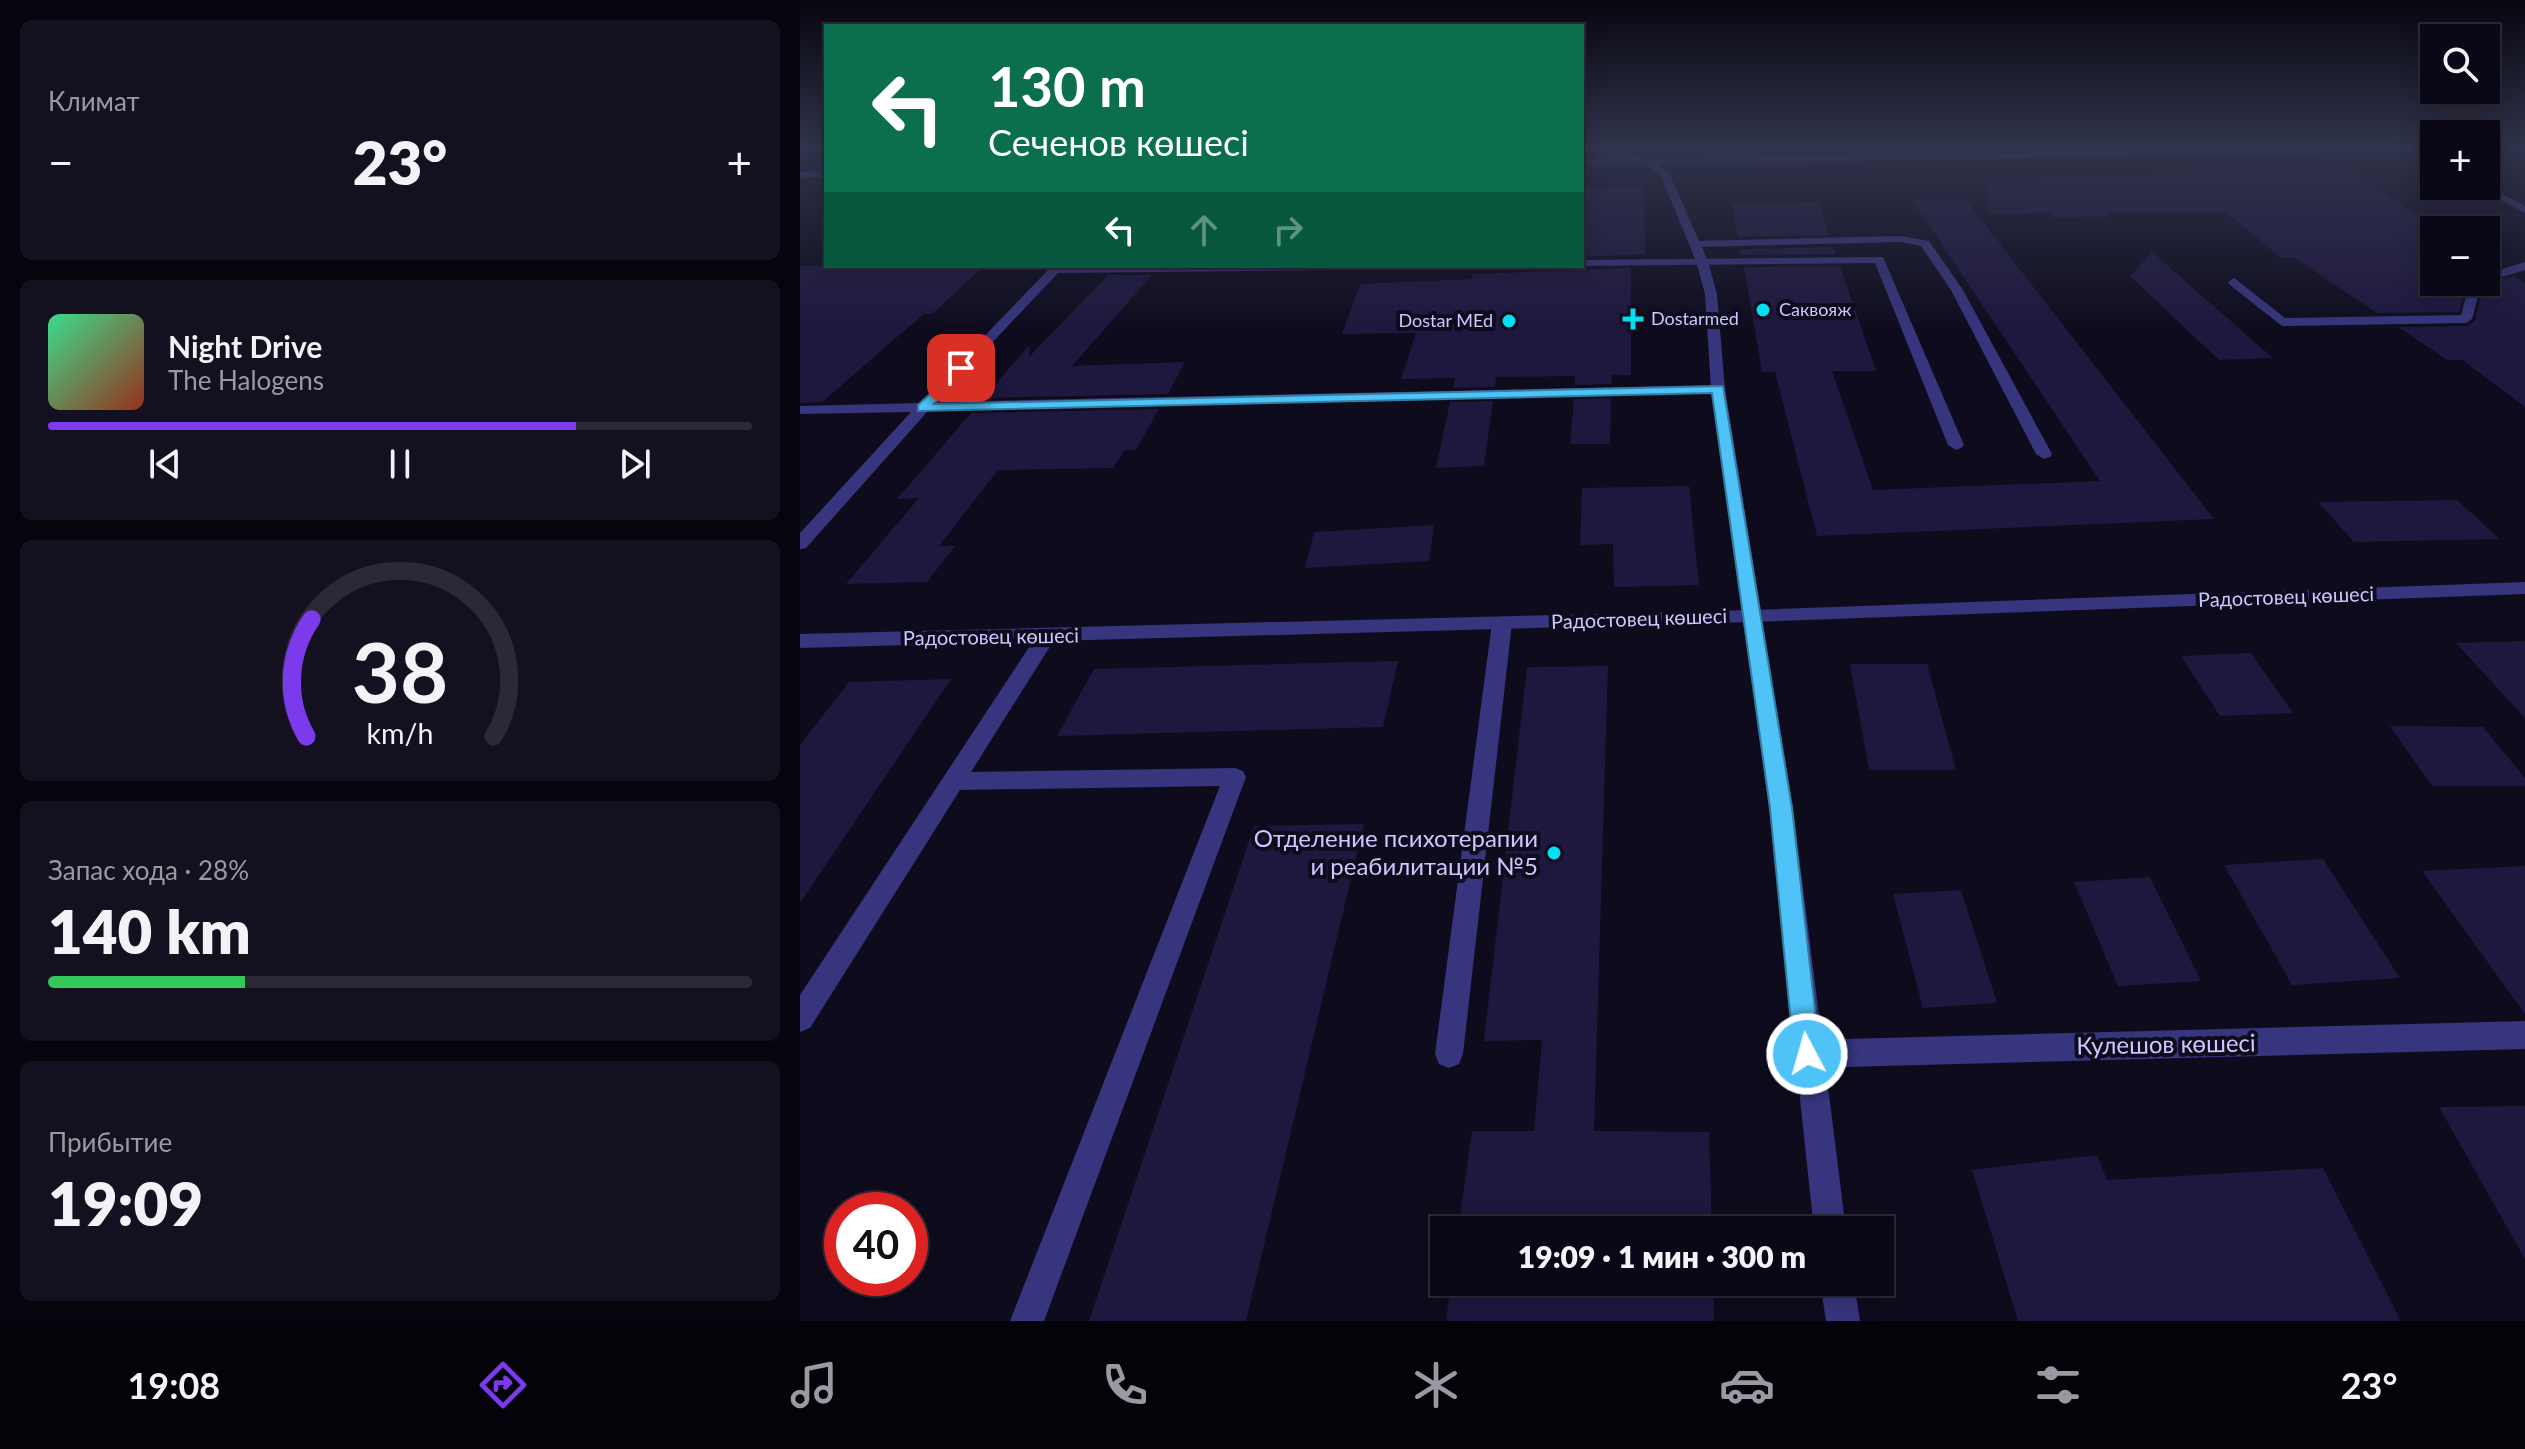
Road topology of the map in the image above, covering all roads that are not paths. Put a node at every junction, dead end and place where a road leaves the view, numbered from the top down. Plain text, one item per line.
1 (1679, 209) edge
2 (1698, 253) junction
3 (1584, 263) edge
4 (2525, 266) edge
5 (1058, 268) edge
6 (2500, 274) edge
7 (2234, 282) dead end
8 (2472, 296) edge
9 (1718, 389) junction
10 (923, 408) junction
11 (800, 410) edge
12 (1956, 445) dead end
13 (2044, 454) dead end
14 (800, 544) edge
15 (2525, 588) edge
16 (1752, 616) junction
17 (1502, 623) junction
18 (1046, 637) junction
19 (800, 641) edge
20 (953, 781) junction
21 (800, 1019) edge
22 (2525, 1035) edge
23 (1449, 1054) dead end
24 (1807, 1054) junction
25 (1828, 1216) edge
26 (1839, 1296) edge
27 (1027, 1321) edge
28 (1843, 1321) edge

1 - 2 street
2 - 3 street
2 - 9 street
2 - 12 street
2 - 13 street
4 - 6 street
5 - 10 street
7 - 8 street
9 - 10 street
9 - 16 street
10 - 11 street
10 - 14 street
15 - 16 street, Радостовец көшесі
16 - 17 street, Радостовец көшесі
16 - 24 street
17 - 18 street, Радостовец көшесі
17 - 23 street
18 - 19 street, Радостовец көшесі
18 - 20 street
20 - 21 street
20 - 27 street
22 - 24 street, Кулешов көшесі
24 - 25 street
26 - 28 street

